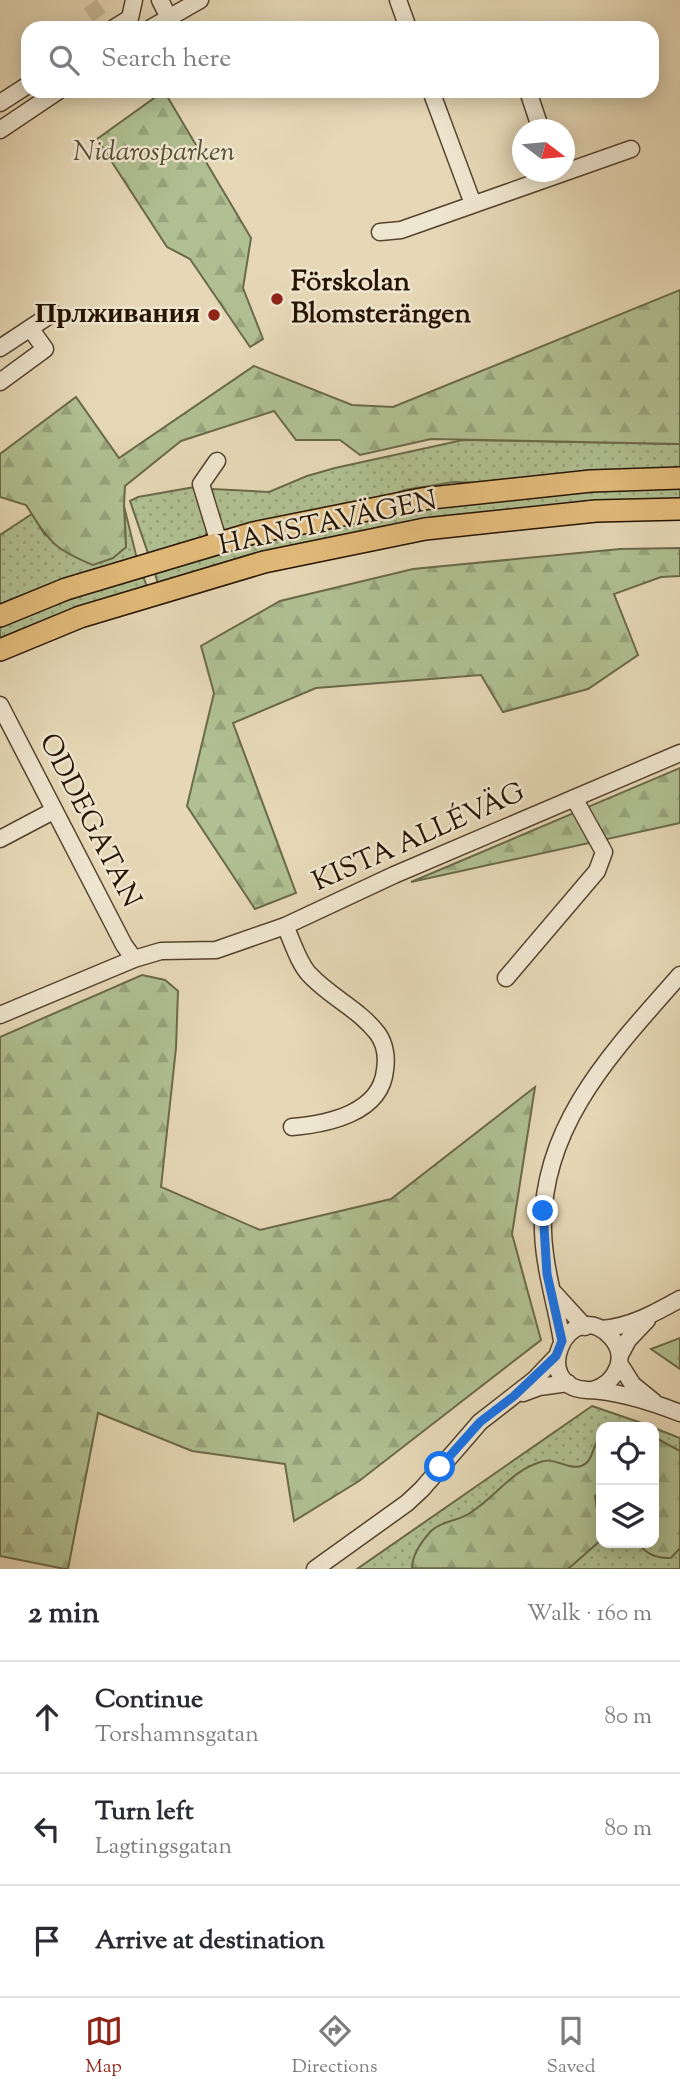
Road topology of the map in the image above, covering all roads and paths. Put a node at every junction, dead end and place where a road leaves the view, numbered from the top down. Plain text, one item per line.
1 (134, 0) edge
2 (160, 0) edge
3 (201, 0) edge
4 (398, 0) edge
5 (168, 16) junction
6 (125, 21) edge
7 (161, 21) edge
8 (406, 21) edge
9 (21, 90) edge
10 (48, 98) edge
11 (434, 98) edge
12 (530, 98) edge
13 (0, 103) edge
14 (537, 119) edge
15 (0, 130) edge
16 (631, 149) dead end
17 (575, 167) edge
18 (533, 182) edge
19 (473, 204) junction
20 (380, 232) dead end
21 (53, 313) dead end
22 (30, 328) junction
23 (0, 348) edge
24 (0, 382) edge
25 (217, 461) dead end
26 (680, 478) edge
27 (680, 509) edge
28 (219, 543) junction
29 (0, 616) edge
30 (0, 650) edge
31 (0, 705) edge
32 (680, 753) edge
33 (574, 798) junction
34 (53, 811) junction
35 (0, 839) edge
36 (285, 926) junction
37 (134, 959) junction
38 (680, 975) edge
39 (506, 978) dead end
40 (0, 1015) edge
41 (292, 1127) dead end
42 (551, 1289) junction
43 (680, 1299) edge
44 (654, 1314) junction
45 (593, 1328) junction
46 (559, 1348) junction
47 (620, 1359) junction
48 (568, 1383) junction
49 (593, 1390) junction
50 (514, 1396) junction
51 (659, 1405) junction
52 (680, 1413) edge
53 (315, 1569) edge

1 - 6 street
2 - 5 street
3 - 5 street
4 - 8 street
5 - 7 street
9 - 13 street
10 - 15 street
11 - 19 street
12 - 14 street
16 - 17 street
18 - 19 street
19 - 20 street
21 - 22 street
22 - 23 street
22 - 24 street
25 - 28 street
26 - 28 main road, HANSTAVÄGEN
27 - 30 main road, HANSTAVÄGEN
28 - 29 main road, HANSTAVÄGEN
31 - 34 street, ODDEGATAN
32 - 33 street, KISTA ALLÉVÄG
33 - 36 street, KISTA ALLÉVÄG
33 - 39 street
34 - 35 street
34 - 37 street, ODDEGATAN
36 - 37 street, KISTA ALLÉVÄG
36 - 41 street
37 - 40 street, KISTA ALLÉVÄG
38 - 42 street
42 - 45 street
42 - 46 street
43 - 44 street
44 - 45 street
44 - 47 street
45 - 46 street
45 - 47 street
46 - 48 street
46 - 50 street
47 - 49 street
47 - 51 street
48 - 49 street
48 - 50 street
49 - 51 street
50 - 53 street
51 - 52 street

